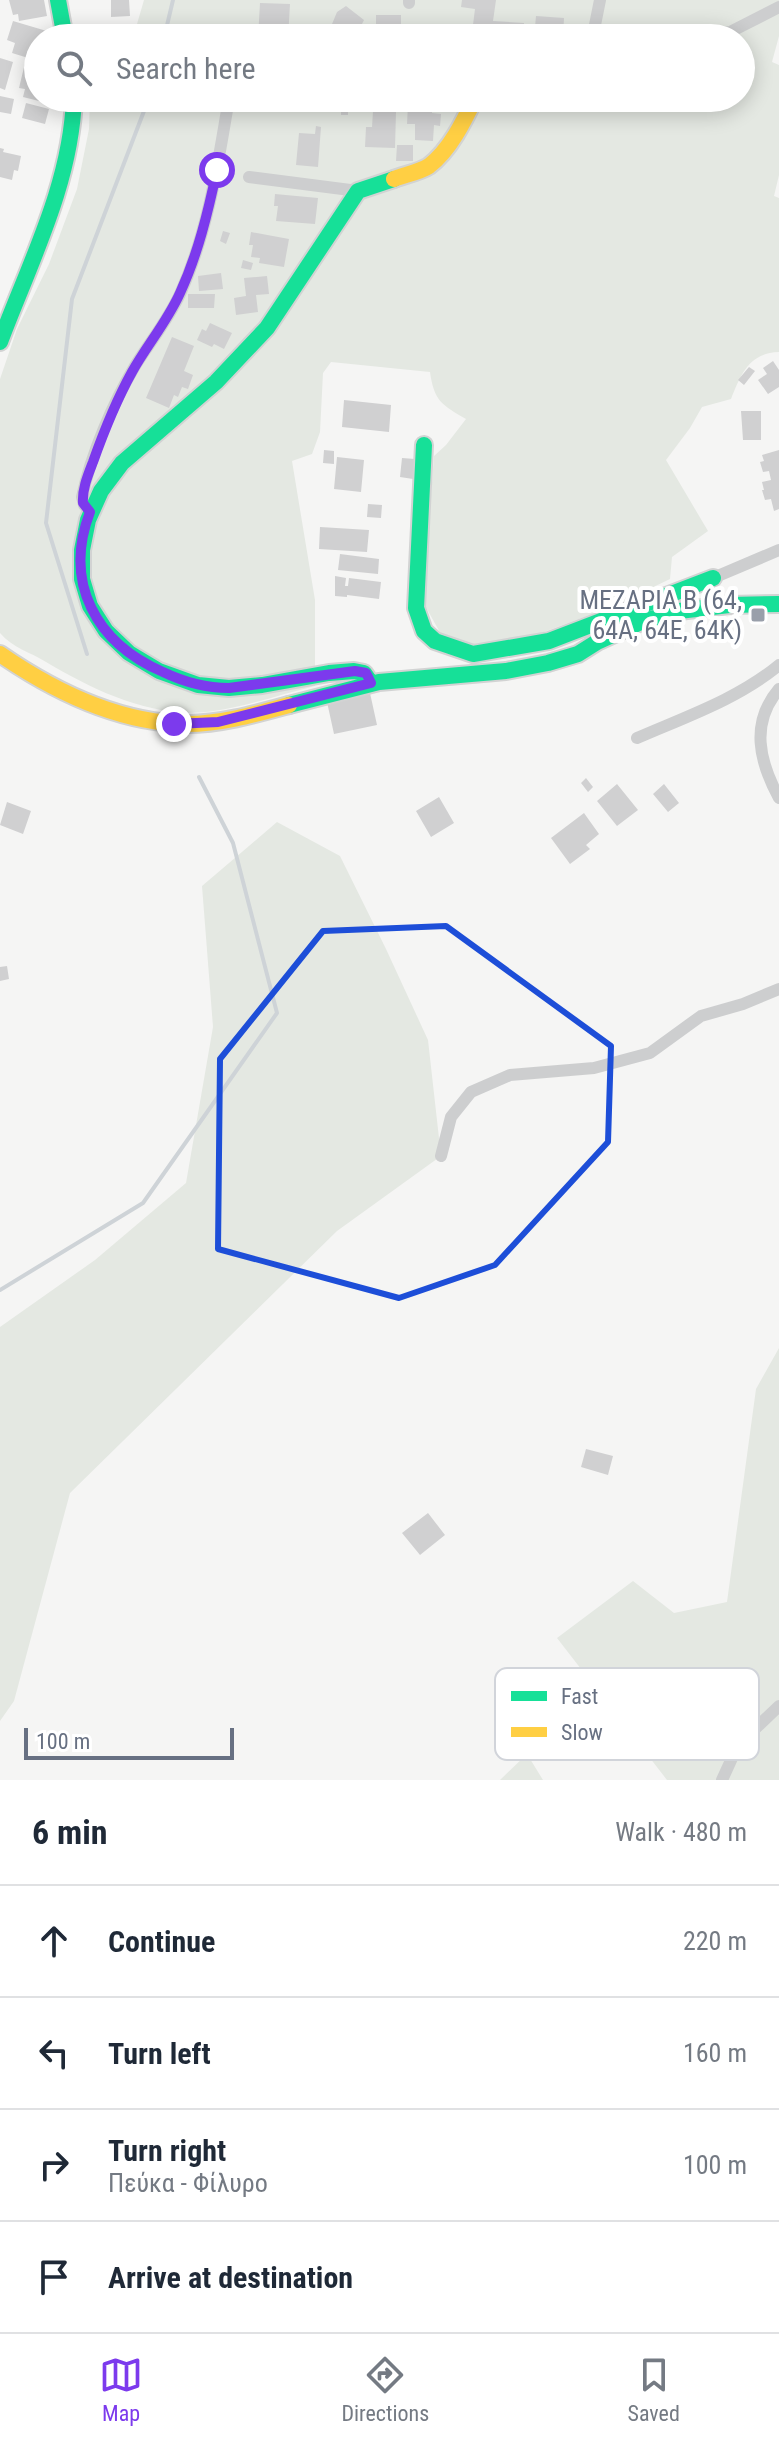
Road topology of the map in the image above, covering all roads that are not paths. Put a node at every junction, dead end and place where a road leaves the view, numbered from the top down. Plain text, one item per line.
1 (58, 0) edge
2 (600, 0) edge
3 (779, 7) edge
4 (62, 24) edge
5 (593, 24) edge
6 (746, 24) edge
7 (73, 112) edge
8 (227, 112) edge
9 (468, 112) edge
10 (249, 177) dead end
11 (358, 191) junction
12 (0, 342) edge
13 (424, 445) dead end
14 (90, 512) junction
15 (779, 550) edge
16 (713, 578) junction
17 (779, 604) edge
18 (708, 607) junction
19 (0, 654) edge
20 (779, 665) edge
21 (371, 683) junction
22 (779, 689) edge
23 (637, 738) dead end
24 (779, 798) edge
25 (779, 989) edge
26 (441, 1156) dead end
27 (779, 1706) edge
28 (759, 1725) edge
29 (731, 1760) edge
30 (722, 1780) edge

1 - 4 street
2 - 5 street
3 - 6 street
7 - 12 street
8 - 14 street
9 - 11 street
10 - 11 street
11 - 14 street
13 - 16 street
14 - 21 street
15 - 16 street
16 - 18 street
17 - 18 street
18 - 21 street
19 - 21 street
20 - 23 street
22 - 24 street
25 - 26 street
27 - 28 street
29 - 30 street

